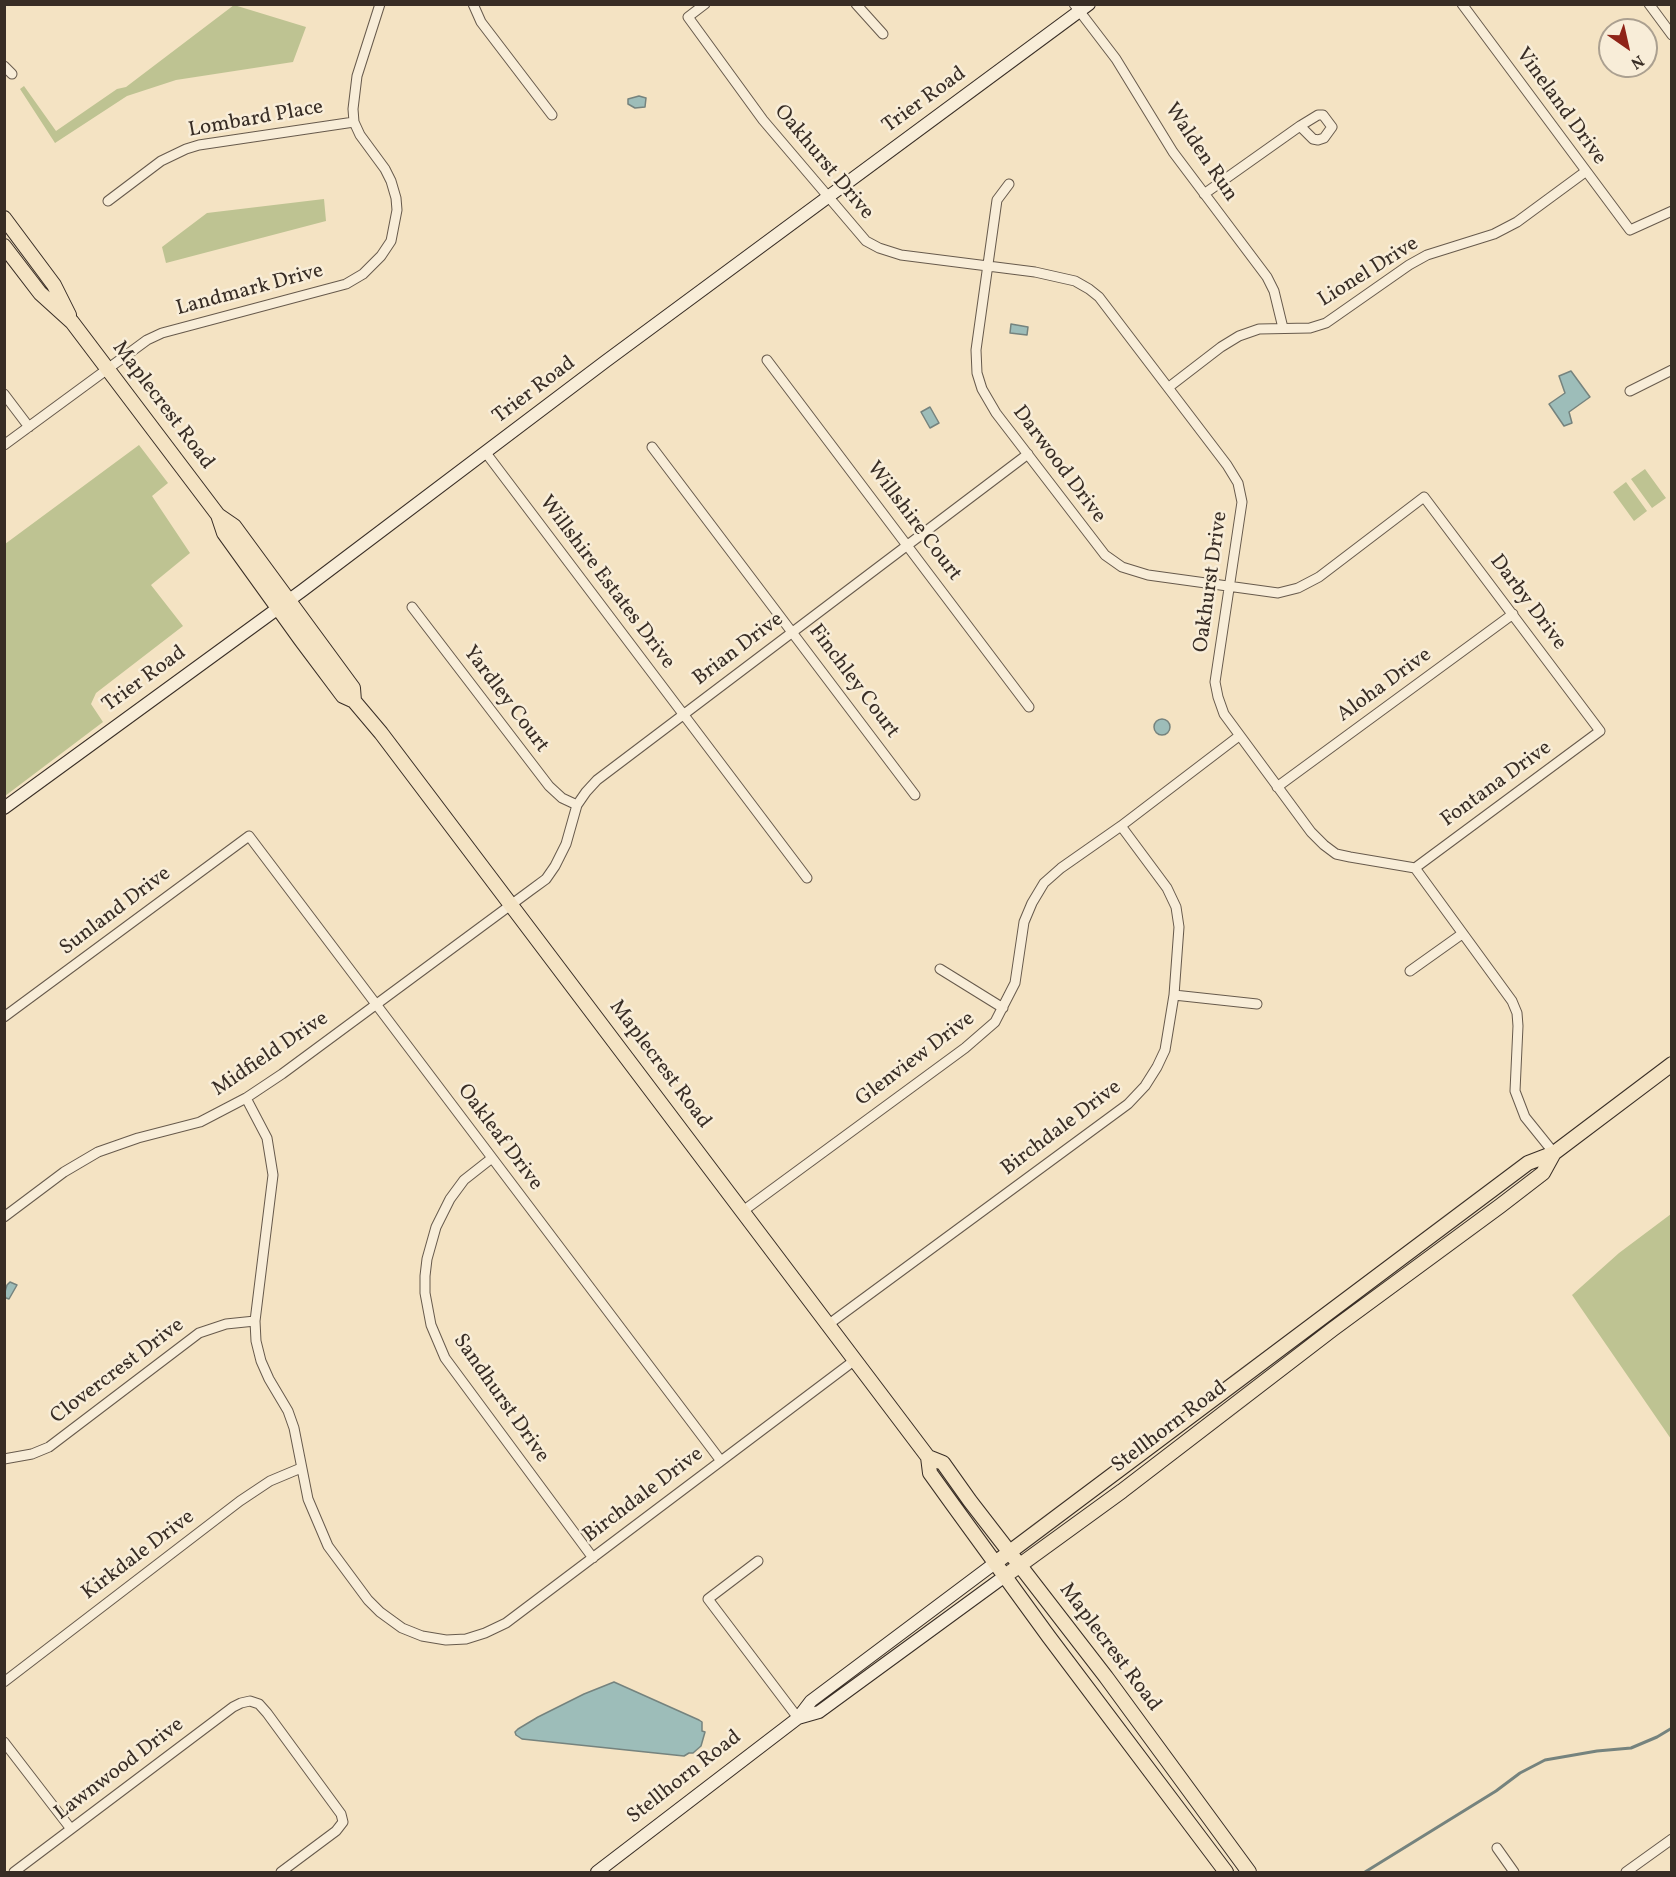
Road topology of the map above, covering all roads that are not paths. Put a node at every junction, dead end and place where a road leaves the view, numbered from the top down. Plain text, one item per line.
1 (380, 4) edge
2 (473, 4) edge
3 (705, 4) edge
4 (856, 4) edge
5 (1462, 4) edge
6 (1648, 4) edge
7 (1080, 7) edge
8 (882, 34) dead end
9 (1671, 35) edge
10 (4, 66) edge
11 (12, 74) dead end
12 (552, 115) dead end
13 (354, 122) junction
14 (1300, 126) dead end
15 (1585, 172) junction
16 (1009, 184) dead end
17 (1204, 194) junction
18 (828, 197) junction
19 (108, 201) dead end
20 (1671, 211) edge
21 (4, 218) edge
22 (4, 246) edge
23 (986, 267) junction
24 (72, 322) junction
25 (1283, 328) junction
26 (767, 360) dead end
27 (107, 368) junction
28 (1671, 370) edge
29 (1169, 387) junction
30 (1629, 391) dead end
31 (4, 394) edge
32 (29, 427) junction
33 (4, 445) edge
34 (652, 447) dead end
35 (486, 453) junction
36 (1028, 454) junction
37 (1425, 497) joint
38 (218, 515) junction
39 (908, 544) junction
40 (1230, 586) junction
41 (289, 599) junction
42 (412, 607) dead end
43 (277, 608) junction
44 (1513, 614) junction
45 (793, 632) junction
46 (354, 701) junction
47 (1029, 707) dead end
48 (683, 715) junction
49 (1600, 731) joint
50 (1239, 736) junction
51 (1278, 787) junction
52 (915, 795) dead end
53 (578, 805) junction
54 (4, 808) edge
55 (1121, 826) junction
56 (249, 837) joint
57 (1415, 868) junction
58 (807, 878) dead end
59 (510, 906) junction
60 (1462, 934) junction
61 (940, 969) dead end
62 (1410, 972) dead end
63 (1174, 995) junction
64 (376, 1004) junction
65 (1257, 1004) dead end
66 (1003, 1008) junction
67 (4, 1017) edge
68 (1671, 1064) edge
69 (246, 1098) junction
70 (1554, 1153) junction
71 (492, 1158) junction
72 (743, 1211) junction
73 (4, 1217) edge
74 (255, 1321) junction
75 (829, 1324) junction
76 (855, 1360) junction
77 (928, 1457) junction
78 (4, 1459) edge
79 (721, 1461) junction
80 (301, 1468) junction
81 (1009, 1552) junction
82 (593, 1558) junction
83 (758, 1561) dead end
84 (995, 1563) junction
85 (1020, 1566) junction
86 (1005, 1576) junction
87 (4, 1682) edge
88 (798, 1718) junction
89 (4, 1742) edge
90 (71, 1829) junction
91 (1671, 1839) edge
92 (1497, 1848) dead end
93 (14, 1872) edge
94 (281, 1872) edge
95 (597, 1872) edge
96 (1226, 1872) edge
97 (1250, 1872) edge
98 (1514, 1872) edge
99 (1626, 1872) edge

1 - 13 street
2 - 12 street
3 - 18 street, Oakhurst Drive
4 - 8 street
5 - 15 street, Vineland Drive
6 - 9 street
7 - 17 street, Walden Run
7 - 18 street, Trier Road
10 - 11 street
13 - 19 street, Lombard Place
13 - 27 street, Landmark Drive
14 - 17 street
15 - 20 street, Vineland Drive
15 - 25 street, Lionel Drive
16 - 23 street, Darwood Drive
17 - 25 street, Walden Run
18 - 23 street, Oakhurst Drive
18 - 35 street, Trier Road
21 - 24 main road, Maplecrest Road
22 - 24 main road, Maplecrest Road
23 - 29 street, Oakhurst Drive
23 - 36 street, Darwood Drive
24 - 27 main road, Maplecrest Road
25 - 29 street, Lionel Drive
26 - 39 street, Willshire Court
27 - 32 street, Landmark Drive
27 - 38 main road, Maplecrest Road
28 - 30 street
29 - 40 street, Oakhurst Drive
31 - 32 street
32 - 33 street, Landmark Drive
34 - 45 street, Finchley Court
35 - 41 street, Trier Road
35 - 48 street, Willshire Estates Drive
36 - 39 street, Brian Drive
36 - 40 street, Darwood Drive
37 - 40 street, Darwood Drive
37 - 44 street, Darby Drive
38 - 41 main road, Maplecrest Road
38 - 43 main road, Maplecrest Road
39 - 45 street, Brian Drive
39 - 47 street, Willshire Court
40 - 50 street, Oakhurst Drive
41 - 43 street, Trier Road
41 - 46 main road, Maplecrest Road
42 - 53 street, Yardley Court
43 - 46 main road, Maplecrest Road
43 - 54 street, Trier Road
44 - 49 street, Darby Drive
44 - 51 street, Aloha Drive
45 - 48 street, Brian Drive
45 - 52 street, Finchley Court
46 - 59 main road, Maplecrest Road
48 - 53 street, Brian Drive
48 - 58 street, Willshire Estates Drive
49 - 57 street, Fontana Drive
50 - 51 street, Oakhurst Drive
50 - 55 street, Glenview Drive
51 - 57 street, Oakhurst Drive
53 - 59 street, Brian Drive
55 - 63 street, Birchdale Drive
55 - 66 street, Glenview Drive
56 - 64 street, Oakleaf Drive
56 - 67 street, Sunland Drive
57 - 60 street
59 - 64 street, Midfield Drive
59 - 72 main road, Maplecrest Road
60 - 62 street
60 - 70 street
61 - 66 street
63 - 65 street
63 - 75 street, Birchdale Drive
64 - 69 street, Midfield Drive
64 - 71 street, Oakleaf Drive
66 - 72 street, Glenview Drive
68 - 70 main road, Stellhorn Road
69 - 73 street, Midfield Drive
69 - 74 street, Birchdale Drive
70 - 81 main road, Stellhorn Road
70 - 85 main road, Stellhorn Road
71 - 79 street, Oakleaf Drive
71 - 82 street, Sandhurst Drive
72 - 75 main road, Maplecrest Road
74 - 78 street, Clovercrest Drive
74 - 80 street, Birchdale Drive
75 - 76 main road, Maplecrest Road
76 - 77 main road, Maplecrest Road
76 - 79 street, Birchdale Drive
77 - 81 main road, Maplecrest Road
77 - 84 main road, Maplecrest Road
79 - 82 street, Birchdale Drive
80 - 82 street, Birchdale Drive
80 - 87 street, Kirkdale Drive
81 - 84 main road, Stellhorn Road
81 - 85 main road, Maplecrest Road
83 - 88 street
84 - 86 main road, Maplecrest Road
84 - 88 street, Stellhorn Road
85 - 86 main road, Stellhorn Road
85 - 97 main road, Maplecrest Road
86 - 88 street, Stellhorn Road
86 - 96 main road, Maplecrest Road
88 - 95 street, Stellhorn Road
89 - 90 street
90 - 93 street, Lawnwood Drive
90 - 94 street, Lawnwood Drive
91 - 99 street
92 - 98 street

